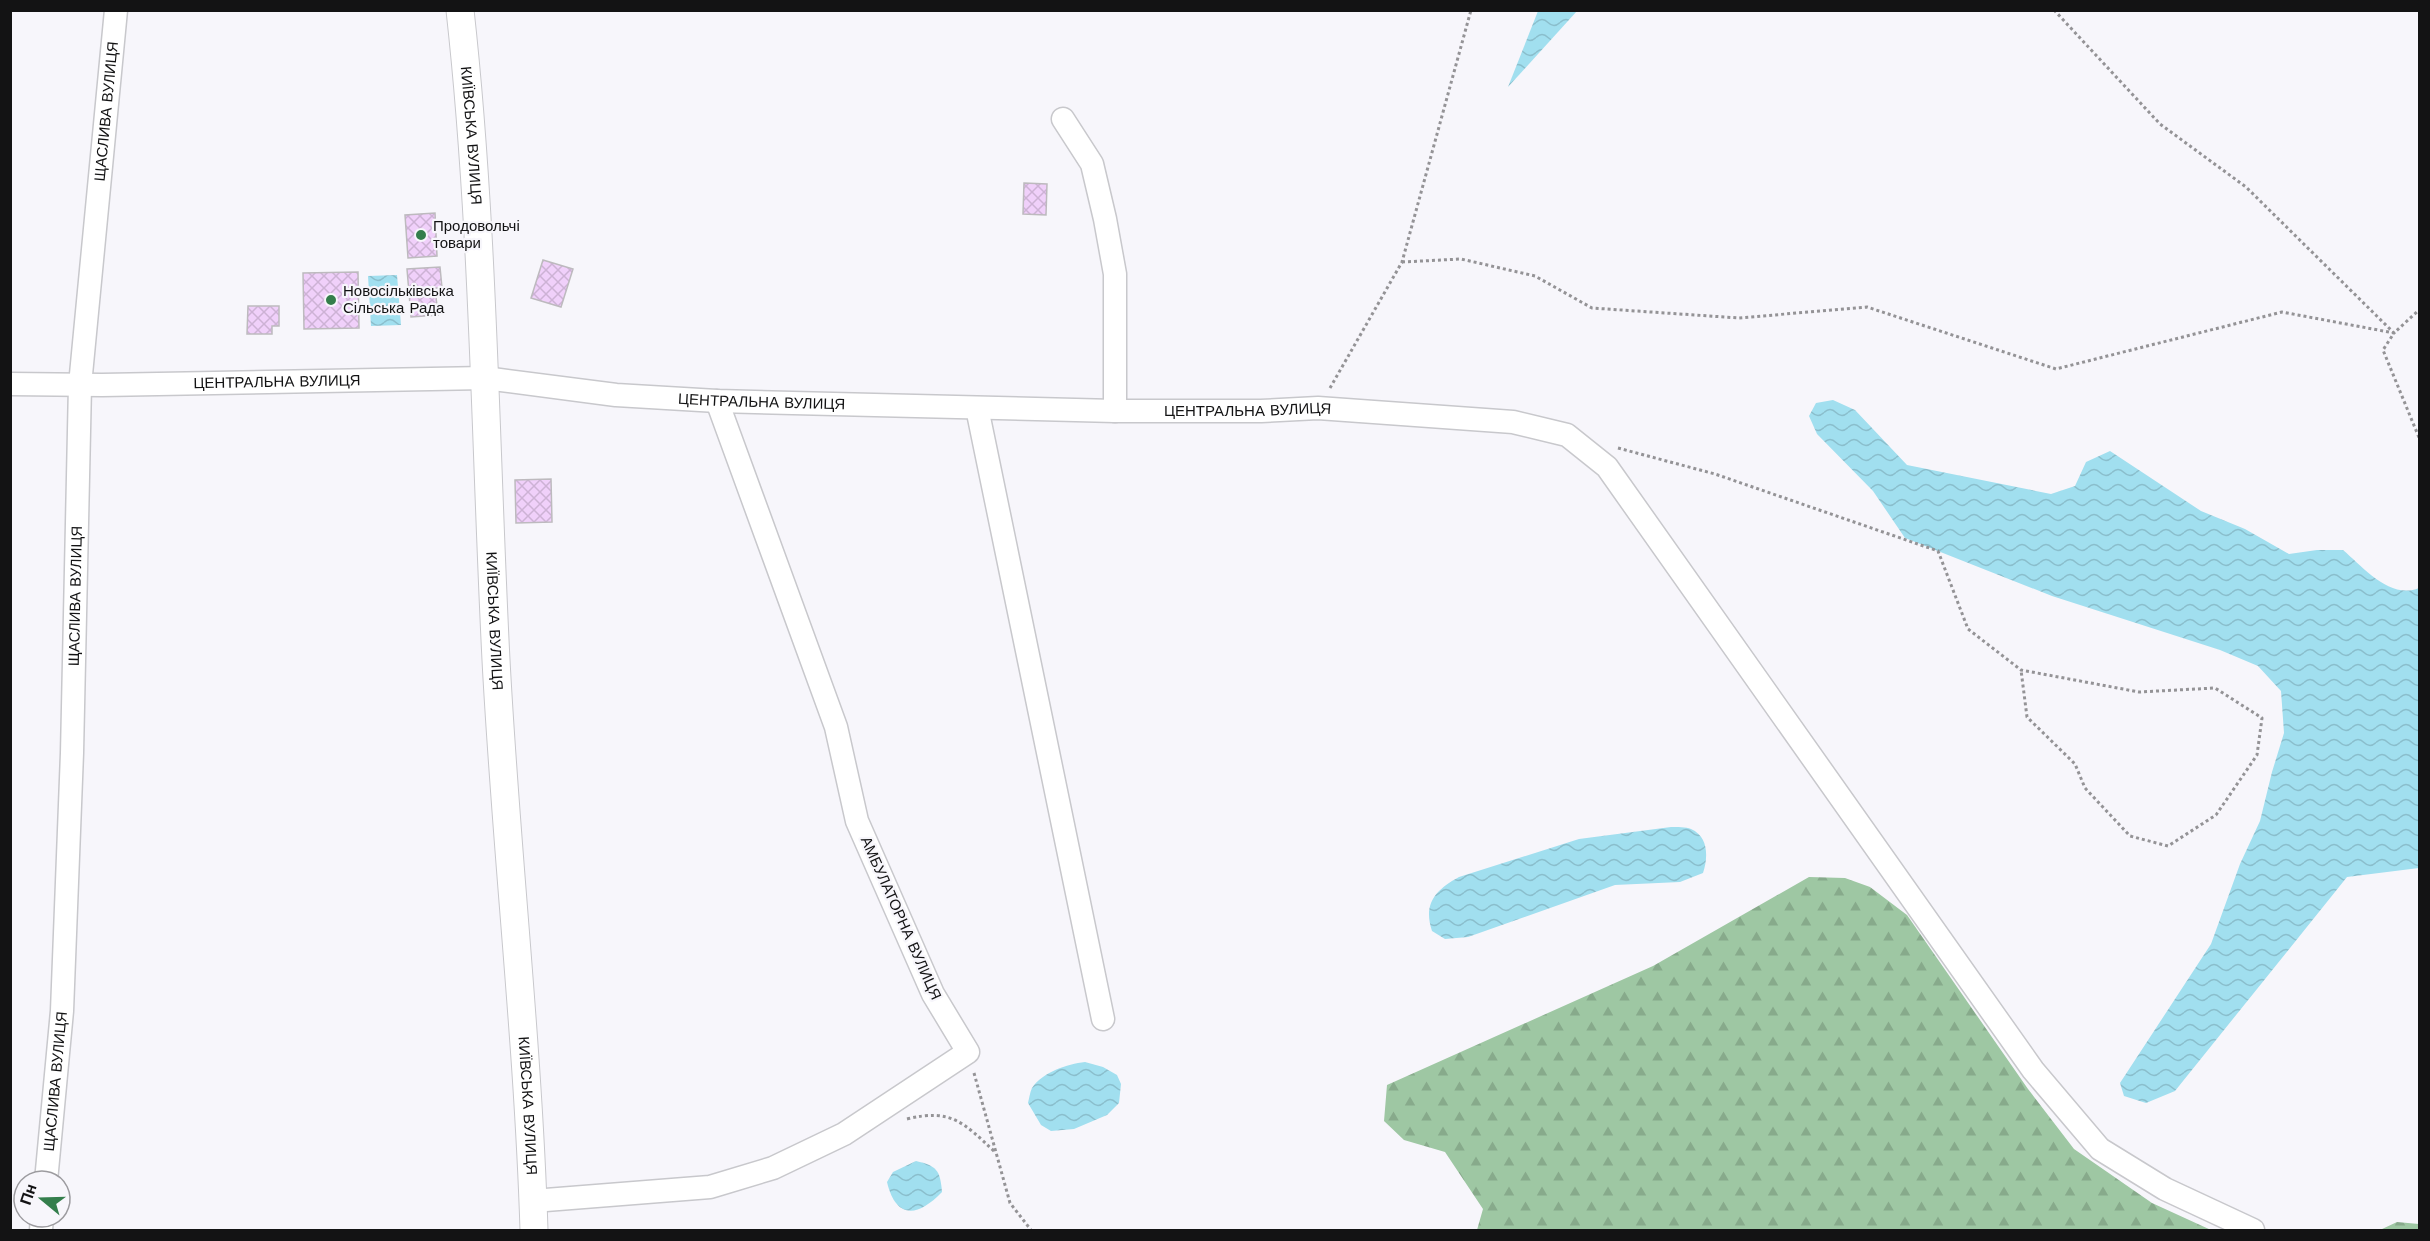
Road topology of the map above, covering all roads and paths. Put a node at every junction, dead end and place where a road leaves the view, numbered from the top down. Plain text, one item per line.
1 (116, 10) edge
2 (460, 10) edge
3 (1471, 10) edge
4 (2054, 10) edge
5 (1063, 119) dead end
6 (1402, 262) junction
7 (2420, 309) edge
8 (2394, 333) junction
9 (485, 378) junction
10 (10, 384) edge
11 (80, 385) junction
12 (717, 401) junction
13 (976, 408) junction
14 (1318, 408) junction
15 (1115, 411) junction
16 (2420, 440) edge
17 (1612, 447) dead end
18 (2021, 669) junction
19 (1103, 1019) dead end
20 (968, 1052) junction
21 (897, 1121) dead end
22 (995, 1153) junction
23 (47, 1169) edge
24 (533, 1201) junction
25 (534, 1230) edge
26 (1031, 1230) edge
27 (2253, 1230) edge

1 - 11 street, ЩАСЛИВА ВУЛИЦЯ
2 - 9 street, КИЇВСЬКА ВУЛИЦЯ
3 - 6 path
4 - 8 path
5 - 15 street
6 - 8 path
6 - 14 path
7 - 8 path
8 - 16 path
9 - 11 street, ЦЕНТРАЛЬНА ВУЛИЦЯ
9 - 12 street, ЦЕНТРАЛЬНА ВУЛИЦЯ
9 - 24 street, КИЇВСЬКА ВУЛИЦЯ
10 - 11 street, ЦЕНТРАЛЬНА ВУЛИЦЯ
11 - 23 street, ЩАСЛИВА ВУЛИЦЯ
12 - 13 street, ЦЕНТРАЛЬНА ВУЛИЦЯ
12 - 20 street, АМБУЛАТОРНА ВУЛИЦЯ
13 - 15 street, ЦЕНТРАЛЬНА ВУЛИЦЯ
13 - 19 street
14 - 15 street, ЦЕНТРАЛЬНА ВУЛИЦЯ
14 - 27 street, ЦЕНТРАЛЬНА ВУЛИЦЯ
17 - 18 path
18 - 18 path
20 - 22 path
20 - 24 street
21 - 22 path
22 - 26 path
24 - 25 street, КИЇВСЬКА ВУЛИЦЯ

